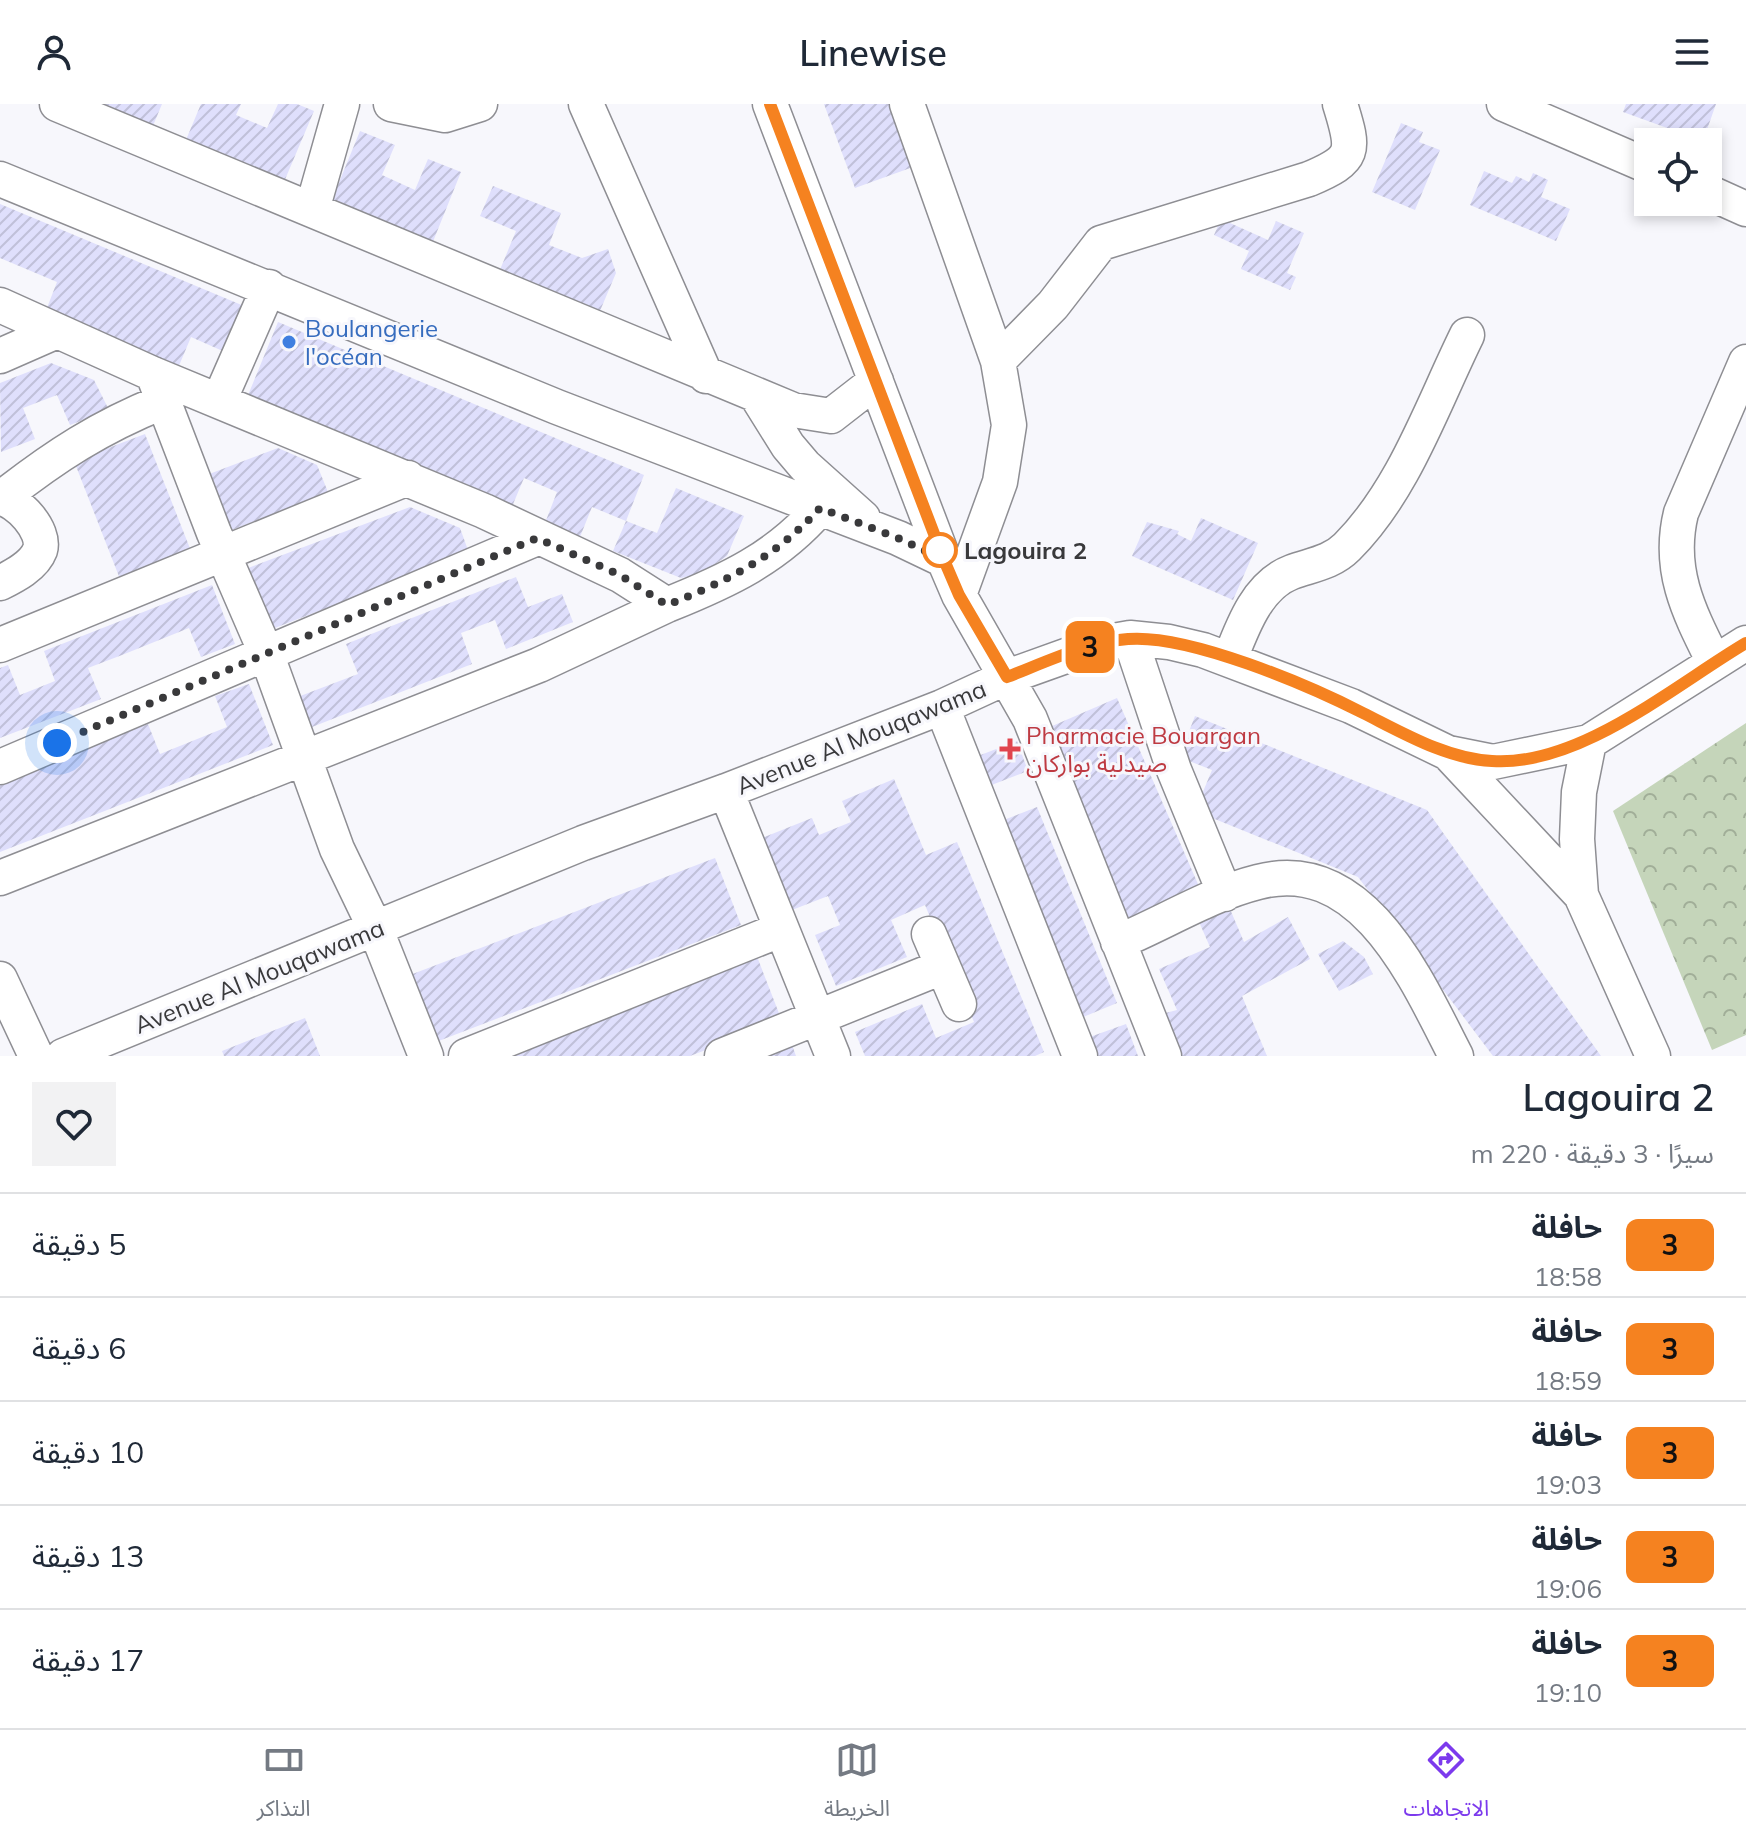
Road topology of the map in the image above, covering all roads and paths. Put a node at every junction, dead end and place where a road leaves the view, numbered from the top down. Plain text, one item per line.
1 (57, 104) edge
2 (342, 104) edge
3 (391, 104) edge
4 (480, 104) edge
5 (586, 104) edge
6 (770, 104) edge
7 (907, 104) edge
8 (1340, 104) edge
9 (1504, 104) edge
10 (1634, 160) edge
11 (0, 179) edge
12 (1722, 198) edge
13 (1746, 209) edge
14 (312, 210) junction
15 (269, 287) junction
16 (0, 305) edge
17 (57, 331) junction
18 (1467, 335) dead end
19 (0, 356) edge
20 (998, 361) junction
21 (1746, 362) edge
22 (706, 376) junction
23 (876, 381) junction
24 (158, 388) junction
25 (758, 398) junction
26 (219, 401) junction
27 (408, 478) junction
28 (2, 497) edge
29 (820, 508) junction
30 (879, 531) junction
31 (537, 538) junction
32 (225, 554) junction
33 (944, 560) junction
34 (0, 583) edge
35 (959, 595) junction
36 (667, 605) junction
37 (1130, 638) junction
38 (1746, 643) edge
39 (0, 645) edge
40 (266, 653) junction
41 (1230, 659) junction
42 (1714, 662) junction
43 (1007, 677) junction
44 (942, 707) junction
45 (1589, 742) junction
46 (1448, 753) junction
47 (304, 759) junction
48 (0, 767) edge
49 (726, 791) junction
50 (0, 878) edge
51 (1225, 894) junction
52 (1581, 895) junction
53 (376, 930) junction
54 (780, 930) junction
55 (929, 934) dead end
56 (1118, 942) junction
57 (942, 967) junction
58 (0, 979) edge
59 (959, 1004) dead end
60 (818, 1018) junction
61 (36, 1056) edge
62 (63, 1056) edge
63 (426, 1056) edge
64 (466, 1056) edge
65 (722, 1056) edge
66 (833, 1056) edge
67 (1080, 1056) edge
68 (1164, 1056) edge
69 (1456, 1056) edge
70 (1653, 1056) edge

1 - 14 street
2 - 14 street
3 - 4 street
5 - 22 street
6 - 23 street
7 - 20 street
8 - 20 street
9 - 10 street
11 - 15 street
12 - 13 street
14 - 22 street
15 - 26 street
15 - 29 street
16 - 17 street
17 - 19 street
17 - 24 street
18 - 41 street
20 - 35 street
21 - 42 street
22 - 25 street
23 - 25 street
23 - 33 street
24 - 26 street
24 - 28 street
24 - 32 street
25 - 30 street
26 - 27 street
27 - 31 street
27 - 32 street
28 - 34 street
29 - 30 street
29 - 36 street
30 - 33 street
31 - 36 street
31 - 40 street
32 - 39 street
32 - 40 street
33 - 35 street
35 - 43 street
36 - 47 street
37 - 41 street, Avenue Al Mouqawama
37 - 43 street, Avenue Al Mouqawama
37 - 51 street
38 - 42 street, Avenue Al Mouqawama
40 - 47 street
40 - 48 street
41 - 46 street, Avenue Al Mouqawama
42 - 45 street, Avenue Al Mouqawama
43 - 44 street, Avenue Al Mouqawama
43 - 56 street
44 - 49 street, Avenue Al Mouqawama
44 - 67 street
45 - 46 street, Avenue Al Mouqawama
45 - 52 street
46 - 52 street
47 - 50 street
47 - 53 street
49 - 53 street, Avenue Al Mouqawama
49 - 54 street
51 - 56 street
51 - 69 street
52 - 70 street
53 - 62 street, Avenue Al Mouqawama
53 - 63 street
54 - 60 street
54 - 64 street
55 - 57 street
56 - 68 street
57 - 59 street
57 - 60 street
58 - 61 street
60 - 65 street
60 - 66 street

